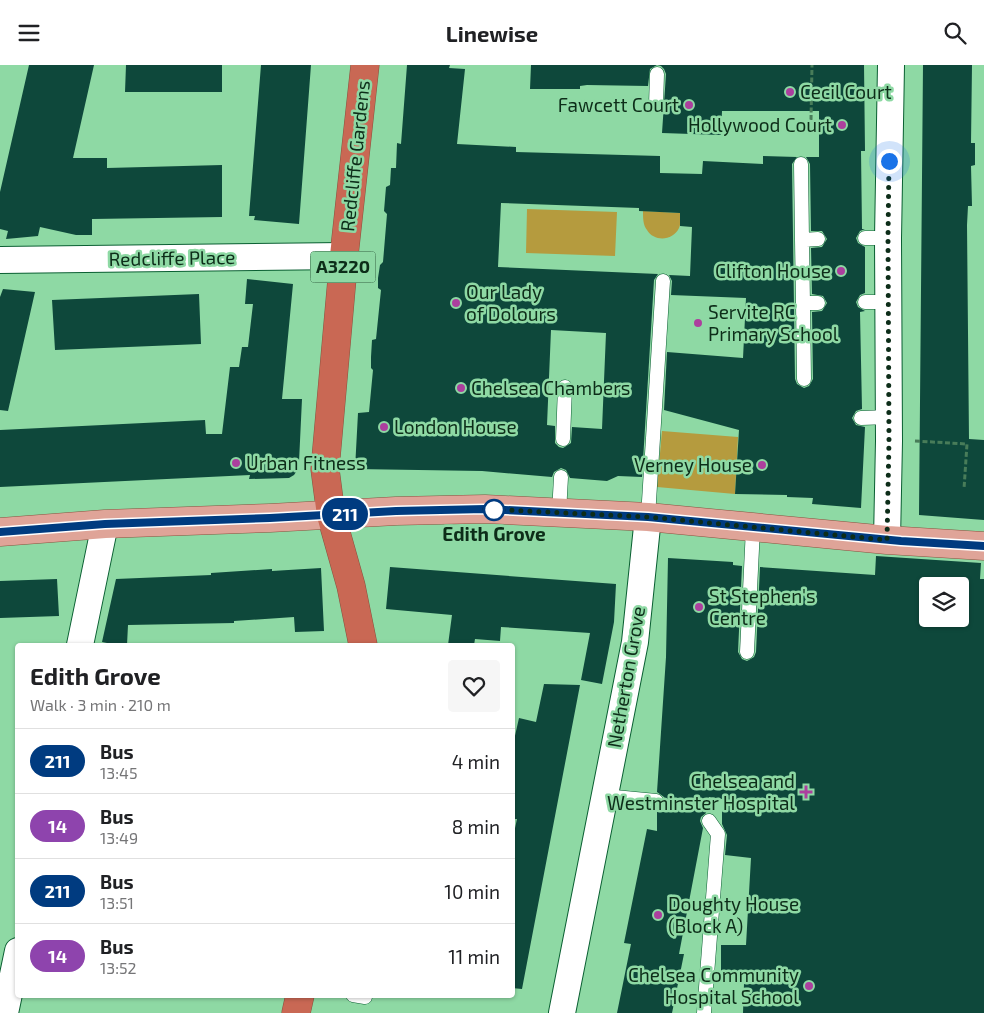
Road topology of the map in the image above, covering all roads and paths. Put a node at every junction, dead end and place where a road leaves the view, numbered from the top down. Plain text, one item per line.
1 (365, 65) edge
2 (812, 65) edge
3 (891, 65) edge
4 (657, 74) dead end
5 (656, 105) dead end
6 (811, 120) dead end
7 (801, 164) dead end
8 (802, 239) junction
9 (818, 239) dead end
10 (344, 256) junction
11 (0, 260) edge
12 (663, 281) dead end
13 (803, 303) junction
14 (818, 303) dead end
15 (804, 379) dead end
16 (565, 387) dead end
17 (889, 417) junction
18 (861, 418) dead end
19 (563, 439) dead end
20 (922, 442) dead end
21 (561, 477) dead end
22 (964, 489) dead end
23 (559, 513) junction
24 (332, 515) junction
25 (648, 517) junction
26 (105, 524) junction
27 (753, 528) junction
28 (0, 532) edge
29 (887, 540) junction
30 (984, 546) edge
31 (80, 643) edge
32 (363, 643) edge
33 (747, 652) dead end
34 (604, 796) junction
35 (656, 801) dead end
36 (709, 821) dead end
37 (15, 965) edge
38 (299, 998) edge
39 (5, 1013) edge
40 (296, 1013) edge
41 (562, 1013) edge
42 (704, 1013) edge

1 - 10 highway, Redcliffe Gardens / A3220
2 - 6 path
3 - 17 street
4 - 5 lane
7 - 8 lane
8 - 9 lane
8 - 13 lane
10 - 11 street, Redcliffe Place
10 - 24 highway, Redcliffe Gardens / A3220
12 - 25 lane
13 - 14 lane
13 - 15 lane
16 - 19 lane
17 - 18 lane
17 - 29 street
20 - 22 path
21 - 23 lane
23 - 24 main road
23 - 25 main road
24 - 26 main road
24 - 32 highway, A3220
25 - 27 main road
25 - 34 street, Netherton Grove
26 - 28 main road
26 - 31 street
27 - 29 main road
27 - 33 lane
29 - 30 main road
34 - 35 lane
34 - 41 street, Netherton Grove
36 - 42 lane
37 - 39 street
38 - 40 highway

